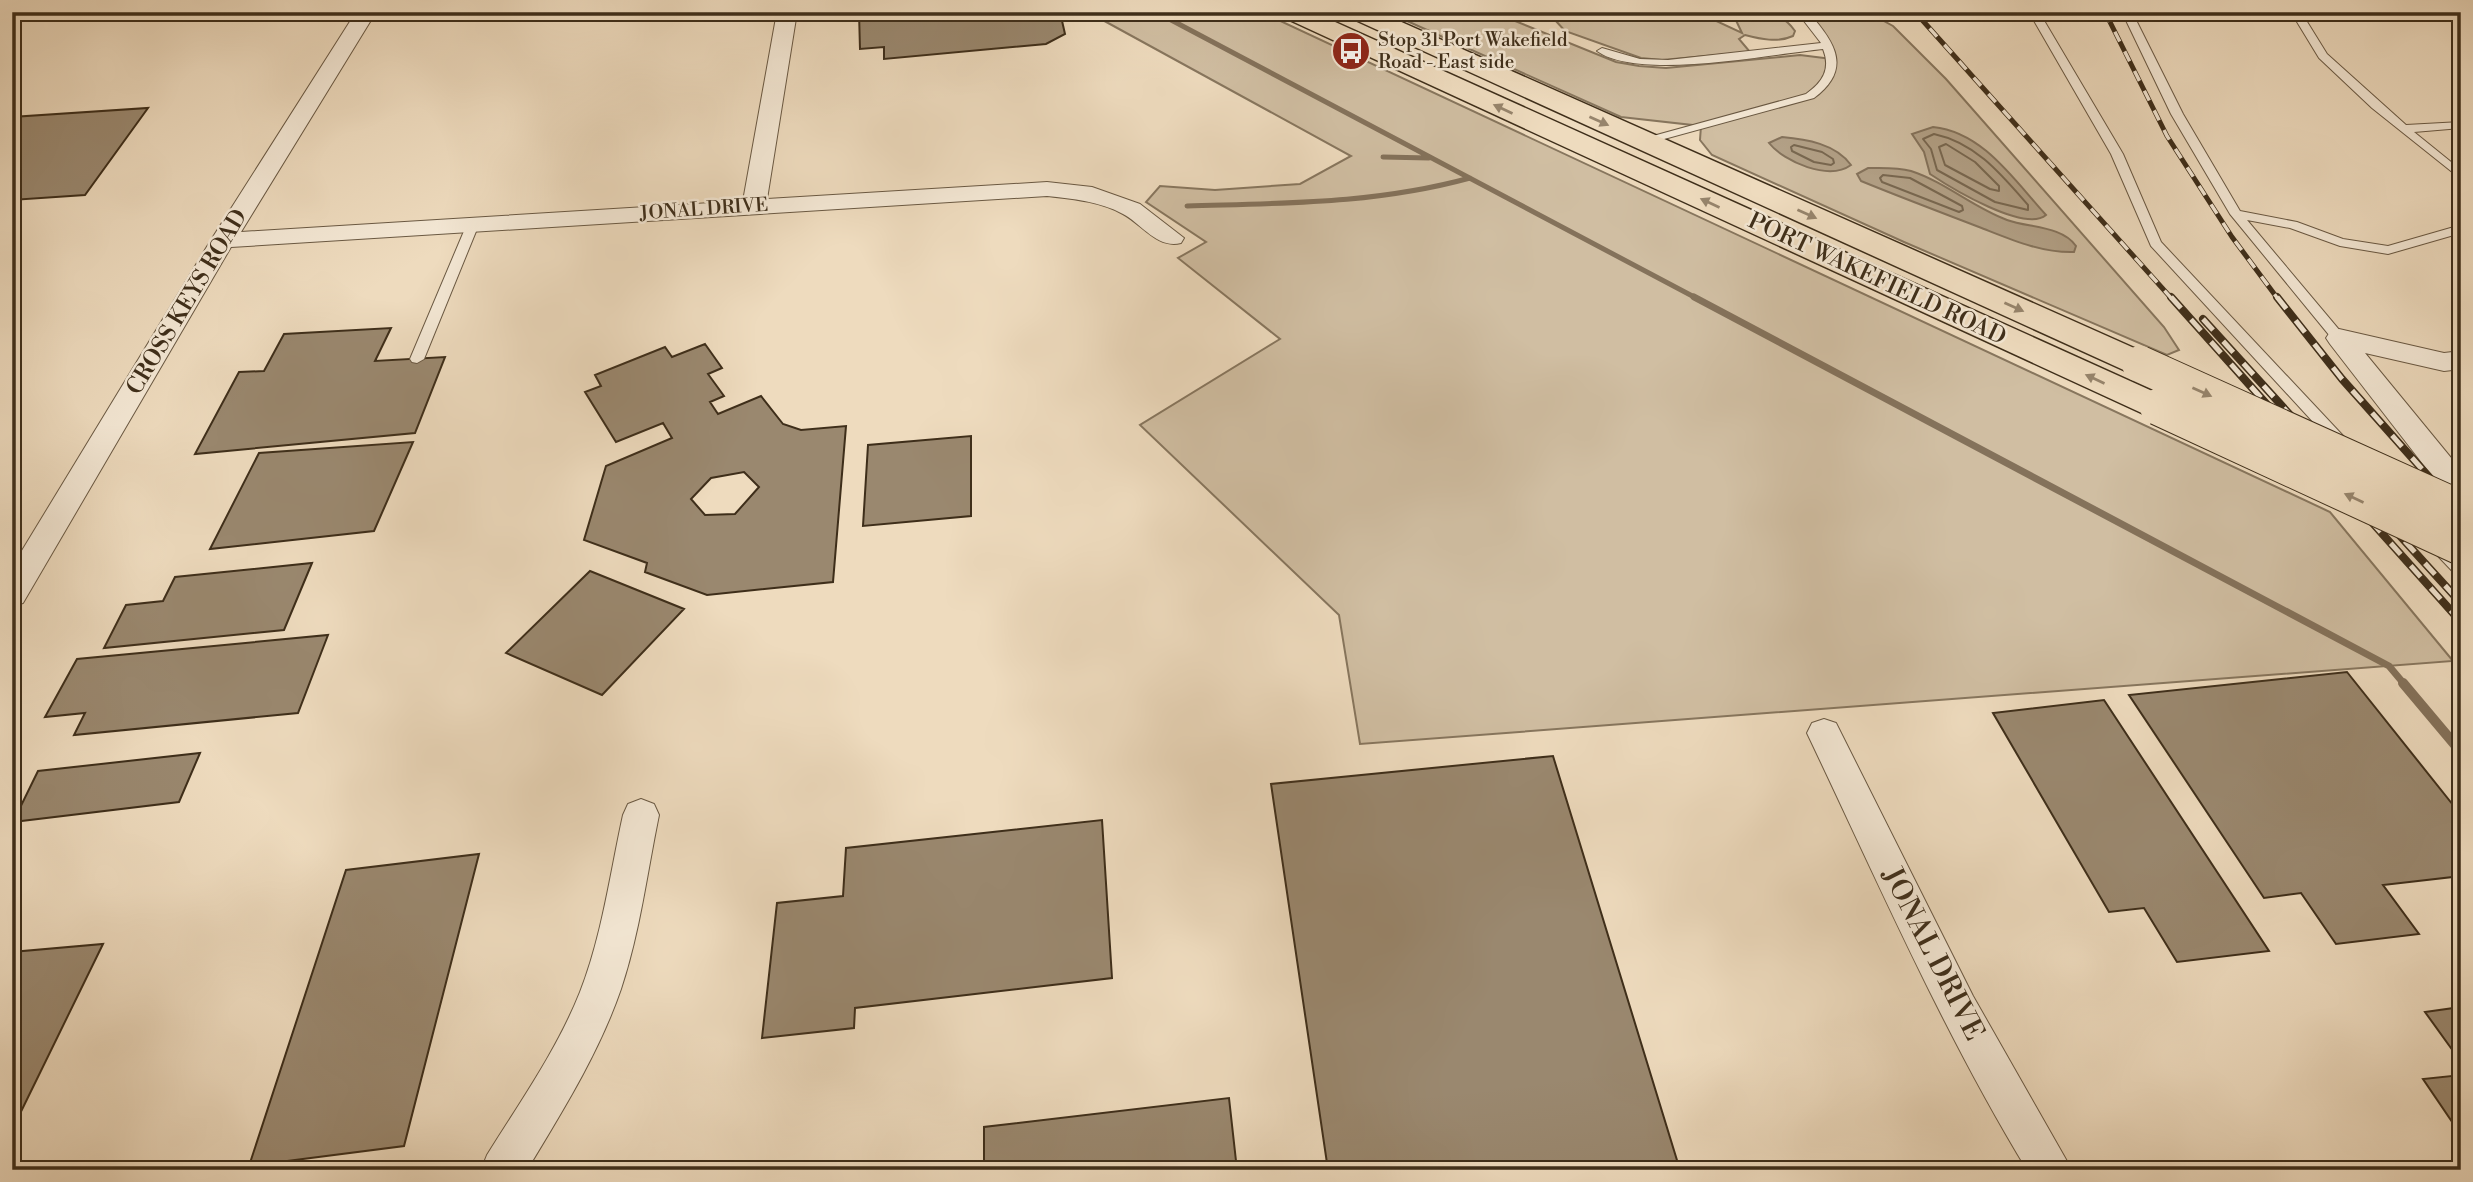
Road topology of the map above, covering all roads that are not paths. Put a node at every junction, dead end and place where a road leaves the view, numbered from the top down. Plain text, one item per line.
1 (366, 12) edge
2 (787, 12) edge
3 (1292, 12) edge
4 (1358, 12) edge
5 (1802, 12) edge
6 (2034, 12) edge
7 (2127, 12) edge
8 (2296, 12) edge
9 (1827, 45) junction
10 (1602, 51) dead end
11 (2461, 125) edge
12 (2404, 129) junction
13 (1646, 141) junction
14 (2461, 176) edge
15 (754, 205) junction
16 (2236, 214) junction
17 (473, 224) junction
18 (2461, 229) edge
19 (1172, 237) dead end
20 (223, 240) junction
21 (2340, 338) junction
22 (417, 359) dead end
23 (2461, 360) edge
24 (2461, 489) edge
25 (2461, 509) edge
26 (2461, 547) edge
27 (2461, 571) edge
28 (12, 594) edge
29 (1824, 733) dead end
30 (641, 815) dead end
31 (502, 1170) edge
32 (2051, 1170) edge

1 - 20 street, CROSS KEYS ROAD
2 - 15 street
26 -> 3 highway, PORT WAKEFIELD ROAD, bridge
4 -> 13 highway, PORT WAKEFIELD ROAD
5 - 9 lane
6 - 27 lane
7 - 16 lane
8 - 12 lane
9 - 10 lane
9 - 13 lane
11 - 12 lane
12 - 14 lane
13 -> 25 highway, PORT WAKEFIELD ROAD, bridge
15 - 17 street, JONAL DRIVE
15 - 19 street, JONAL DRIVE
16 - 18 lane
16 - 21 lane
17 - 20 street, JONAL DRIVE
17 - 22 lane
20 - 28 street, CROSS KEYS ROAD
21 - 23 street
21 - 24 street
29 - 32 street, JONAL DRIVE
30 - 31 street

